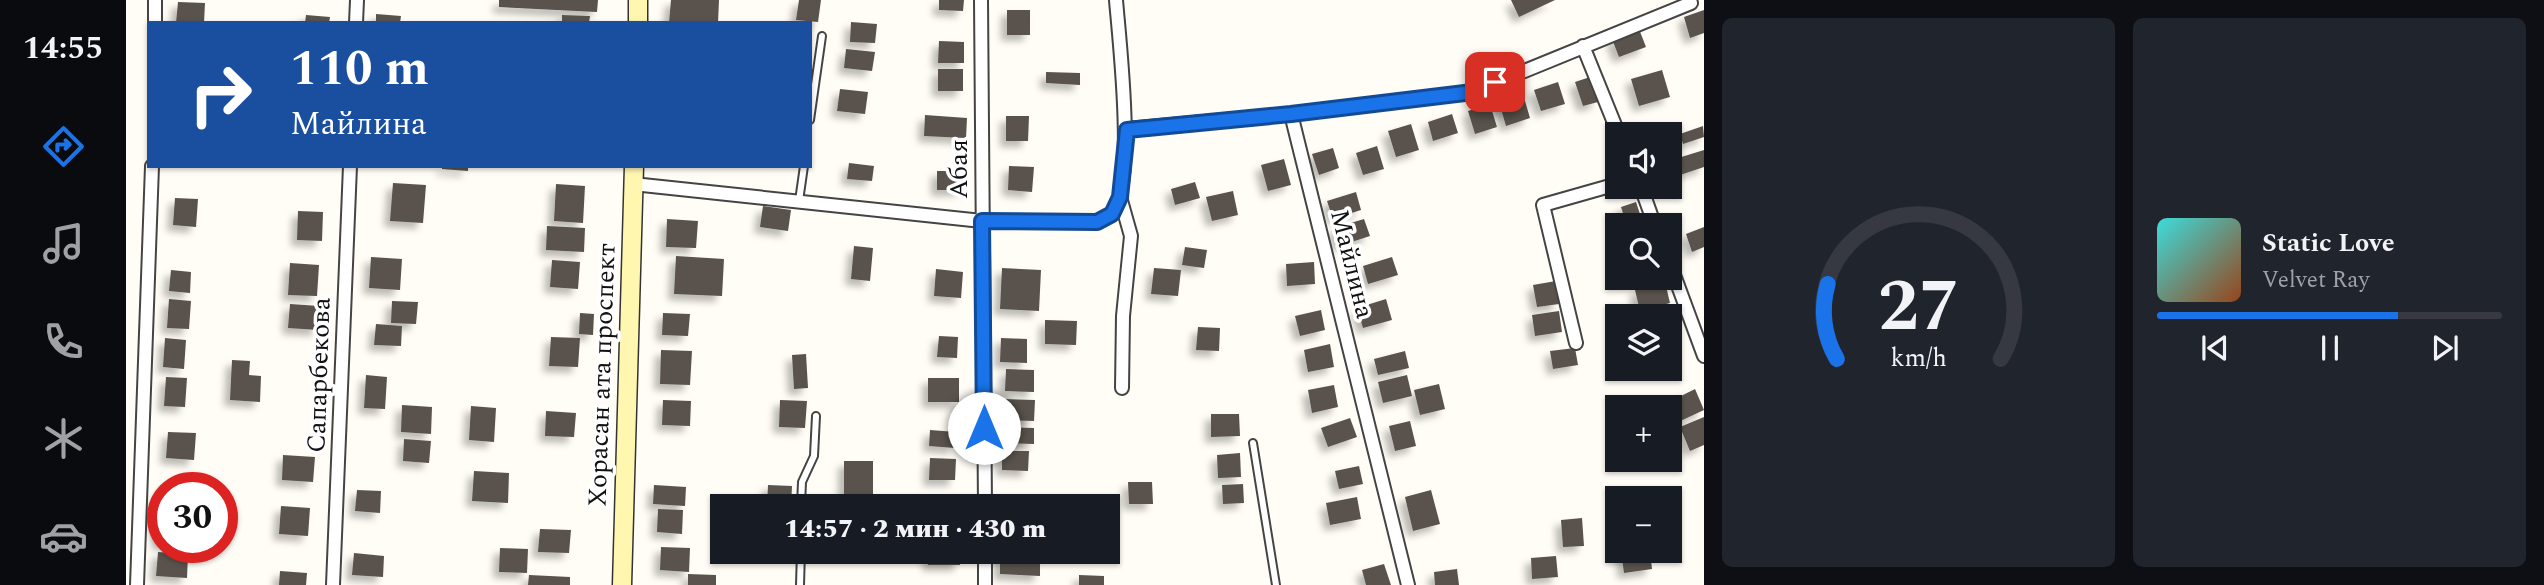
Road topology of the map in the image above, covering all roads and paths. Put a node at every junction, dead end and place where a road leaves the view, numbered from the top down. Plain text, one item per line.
1 (155, 0) edge
2 (357, 0) edge
3 (638, 0) edge
4 (981, 0) edge
5 (1116, 0) edge
6 (1691, 3) dead end
7 (155, 21) edge
8 (356, 21) edge
9 (638, 21) edge
10 (822, 36) dead end
11 (1583, 46) junction
12 (812, 106) edge
13 (1291, 114) junction
14 (1614, 122) edge
15 (1127, 130) junction
16 (152, 168) edge
17 (350, 168) edge
18 (804, 168) edge
19 (634, 175) edge
20 (1605, 187) edge
21 (1120, 197) junction
22 (799, 201) junction
23 (982, 221) junction
24 (1680, 290) edge
25 (1576, 343) dead end
26 (1704, 356) edge
27 (1122, 388) dead end
28 (816, 416) dead end
29 (1253, 443) dead end
30 (802, 494) edge
31 (985, 494) edge
32 (801, 564) edge
33 (985, 564) edge
34 (137, 585) edge
35 (333, 585) edge
36 (622, 585) edge
37 (800, 585) edge
38 (985, 585) edge
39 (1276, 585) edge
40 (1408, 585) edge

1 - 7 street
2 - 8 street
3 - 9 main road
4 - 23 street, Абая
5 - 15 street
6 - 11 street
10 - 12 lane
11 - 13 street
11 - 14 street
13 - 15 street
13 - 40 street, Майлина
15 - 21 street
16 - 34 street
17 - 35 street, Сапарбекова
18 - 22 lane
19 - 22 street
19 - 36 main road, Хорасан ата проспект
20 - 25 street
21 - 23 street
21 - 27 street
22 - 23 street
23 - 31 street, Абая
24 - 26 street
28 - 30 lane
29 - 39 lane
32 - 37 lane
33 - 38 street

